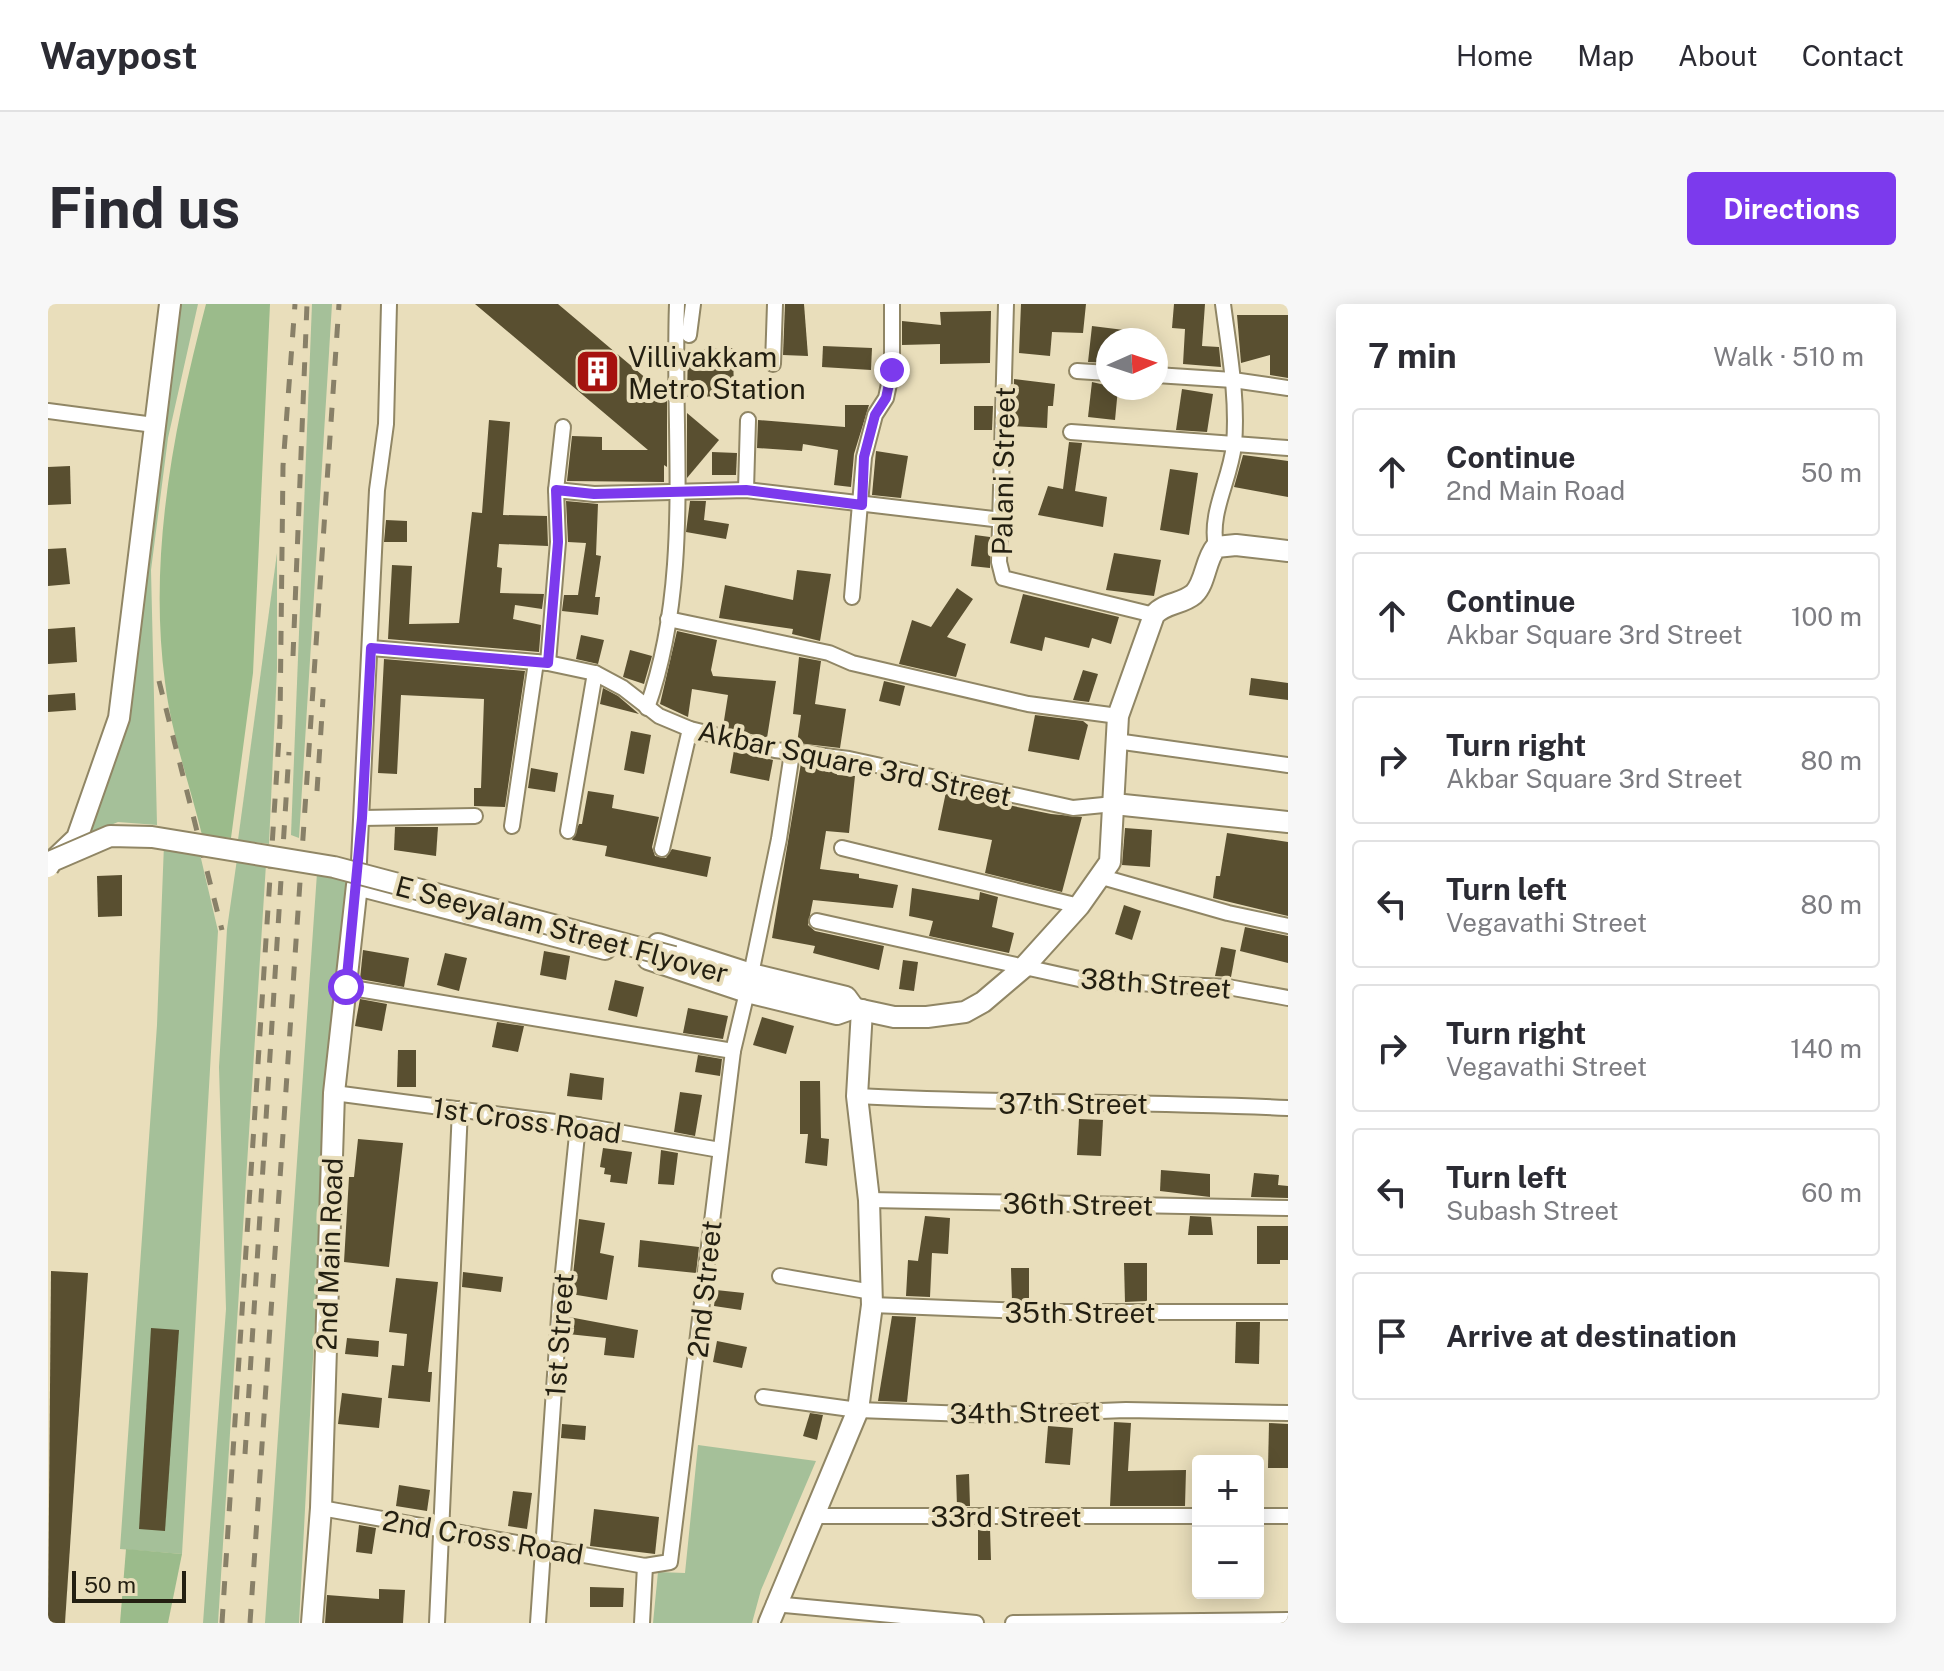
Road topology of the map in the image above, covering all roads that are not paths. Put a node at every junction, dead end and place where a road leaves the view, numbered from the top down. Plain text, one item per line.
1 (170, 304) edge
2 (389, 304) edge
3 (677, 304) edge
4 (693, 304) edge
5 (775, 304) edge
6 (892, 304) edge
7 (1006, 304) edge
8 (1223, 304) edge
9 (689, 335) dead end
10 (773, 364) dead end
11 (1077, 371) dead end
12 (1096, 372) edge
13 (1168, 376) edge
14 (1233, 380) junction
15 (1288, 388) edge
16 (48, 411) edge
17 (748, 420) dead end
18 (154, 425) junction
19 (563, 427) dead end
20 (1071, 432) dead end
21 (1234, 445) junction
22 (1288, 448) edge
23 (556, 490) junction
24 (746, 490) junction
25 (680, 492) junction
26 (862, 505) junction
27 (1002, 520) junction
28 (1216, 547) junction
29 (1288, 551) edge
30 (852, 597) dead end
31 (1154, 615) junction
32 (668, 619) junction
33 (371, 648) junction
34 (542, 663) junction
35 (595, 673) junction
36 (647, 708) junction
37 (1118, 716) junction
38 (690, 729) junction
39 (1116, 741) junction
40 (792, 753) junction
41 (1288, 765) edge
42 (1114, 804) junction
43 (475, 816) dead end
44 (362, 818) junction
45 (1288, 822) edge
46 (512, 826) dead end
47 (568, 831) dead end
48 (842, 848) dead end
49 (662, 849) dead end
50 (48, 866) edge
51 (1102, 877) junction
52 (357, 885) junction
53 (1079, 906) junction
54 (817, 921) dead end
55 (1288, 926) edge
56 (1023, 968) junction
57 (749, 983) junction
58 (346, 987) junction
59 (1288, 998) edge
60 (854, 1008) junction
61 (733, 1051) junction
62 (334, 1093) junction
63 (857, 1096) junction
64 (1288, 1108) edge
65 (460, 1109) junction
66 (578, 1125) junction
67 (720, 1150) junction
68 (869, 1200) junction
69 (1288, 1208) edge
70 (780, 1276) dead end
71 (872, 1298) junction
72 (1288, 1312) edge
73 (763, 1397) dead end
74 (858, 1410) junction
75 (1288, 1413) edge
76 (321, 1508) junction
77 (813, 1516) junction
78 (1192, 1516) edge
79 (1264, 1516) edge
80 (1288, 1516) edge
81 (442, 1527) junction
82 (541, 1545) junction
83 (645, 1566) junction
84 (772, 1614) edge
85 (1288, 1620) edge
86 (312, 1623) edge
87 (437, 1623) edge
88 (538, 1623) edge
89 (642, 1623) edge
90 (976, 1623) edge
91 (1013, 1623) edge

1 - 18 street
2 - 33 street
3 - 25 street
4 - 9 street
5 - 10 street
6 - 26 street
7 - 27 street, Palani Street
8 - 14 street
11 - 12 street
13 - 14 street
14 - 15 street
14 - 21 street
16 - 18 street
17 - 24 street
18 - 50 street
19 - 23 street
20 - 21 street
21 - 22 street
21 - 28 street
23 - 25 street
23 - 34 street
24 - 25 street
24 - 26 street
25 - 32 street
26 - 27 street
26 - 30 street
27 - 31 street, Palani Street
28 - 29 street
28 - 31 street
31 - 37 street
32 - 36 street
32 - 37 street
33 - 34 street, Akbar Square 3rd Street
33 - 44 street
34 - 35 street, Akbar Square 3rd Street
34 - 46 street
35 - 36 street, Akbar Square 3rd Street
35 - 47 street
36 - 38 street, Akbar Square 3rd Street
37 - 39 street
38 - 40 street, Akbar Square 3rd Street
38 - 49 street
39 - 41 street
39 - 42 street
40 - 42 street, Akbar Square 3rd Street
40 - 57 street
42 - 45 street
42 - 51 street
43 - 44 street
44 - 52 street
48 - 53 street
50 - 60 street, E Seeyalam Street Flyover, bridge
51 - 53 street
51 - 55 street
52 - 57 street
52 - 58 street, 2nd Main Road
53 - 56 street
54 - 56 street, 38th Street
56 - 59 street, 38th Street
56 - 60 street
57 - 60 street
57 - 61 street, 2nd Street
58 - 61 street
58 - 62 street, 2nd Main Road
60 - 63 street
61 - 67 street, 2nd Street
62 - 65 street, 1st Cross Road
62 - 76 street, 2nd Main Road
63 - 64 street, 37th Street
63 - 68 street
65 - 66 street, 1st Cross Road
65 - 81 street
66 - 67 street, 1st Cross Road
66 - 82 street, 1st Street
67 - 83 street, 2nd Street
68 - 69 street, 36th Street
68 - 71 street
70 - 71 street, 35th Street
71 - 72 street, 35th Street
71 - 74 street
73 - 74 street, 34th Street
74 - 75 street, 34th Street
74 - 77 street
76 - 81 street, 2nd Cross Road
76 - 86 street, 2nd Main Road
77 - 78 street, 33rd Street
77 - 84 street
79 - 80 street
81 - 82 street, 2nd Cross Road
81 - 87 street
82 - 83 street, 2nd Cross Road
82 - 88 street, 1st Street
83 - 89 street
84 - 90 street
85 - 91 street

